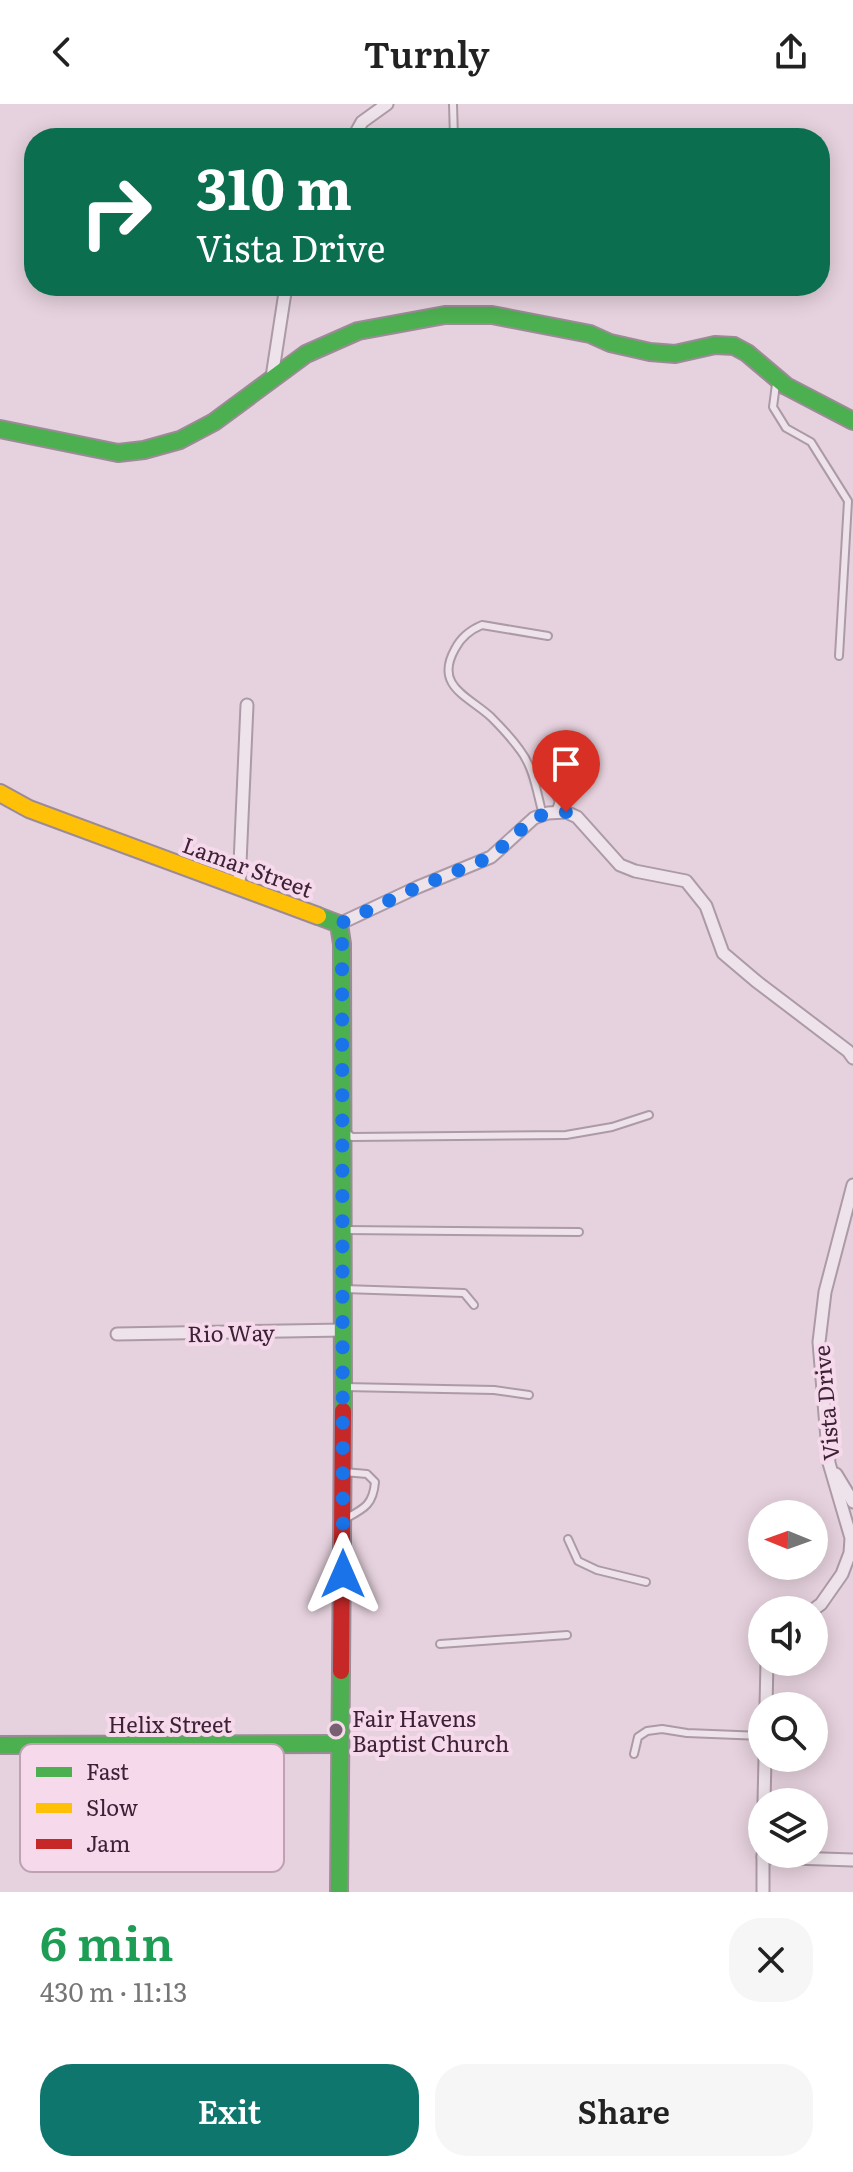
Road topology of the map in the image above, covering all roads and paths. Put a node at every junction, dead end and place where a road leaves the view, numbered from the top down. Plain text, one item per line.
1 (387, 104) edge
2 (453, 104) edge
3 (359, 128) edge
4 (454, 128) edge
5 (284, 296) edge
6 (272, 377) junction
7 (776, 380) junction
8 (853, 421) edge
9 (0, 429) edge
10 (548, 636) dead end
11 (839, 656) dead end
12 (247, 705) dead end
13 (530, 767) junction
14 (0, 793) edge
15 (549, 814) junction
16 (239, 886) junction
17 (339, 924) junction
18 (853, 1058) edge
19 (649, 1115) dead end
20 (344, 1131) junction
21 (853, 1185) edge
22 (344, 1230) junction
23 (579, 1232) dead end
24 (344, 1289) junction
25 (474, 1305) dead end
26 (344, 1330) junction
27 (117, 1334) dead end
28 (344, 1387) junction
29 (529, 1395) dead end
30 (829, 1463) junction
31 (344, 1472) junction
32 (853, 1502) edge
33 (343, 1520) junction
34 (568, 1539) dead end
35 (646, 1582) dead end
36 (827, 1596) edge
37 (567, 1635) dead end
38 (440, 1644) dead end
39 (748, 1735) edge
40 (284, 1744) edge
41 (340, 1744) junction
42 (634, 1754) dead end
43 (828, 1859) edge
44 (853, 1860) edge
45 (763, 1868) edge
46 (339, 1892) edge
47 (763, 1892) edge

1 - 3 street
2 - 4 lane
5 - 6 street
6 - 7 street
6 - 9 street
7 - 8 street
7 - 11 lane
10 - 13 lane
12 - 16 street
13 - 15 lane
13 - 15 lane
14 - 16 street, Lamar Street
15 - 17 street
15 - 18 street
16 - 17 street, Lamar Street
17 - 20 street
19 - 20 lane
20 - 22 street
21 - 30 street, Vista Drive
22 - 23 lane
22 - 24 street
24 - 25 lane
24 - 26 street
26 - 27 street, Rio Way
26 - 28 street
28 - 29 lane
28 - 31 street
30 - 32 street
30 - 36 street, Vista Drive
31 - 33 street
31 - 33 lane
33 - 41 street
34 - 35 lane
37 - 38 lane
39 - 42 lane
40 - 41 street, Helix Street
41 - 46 street
43 - 44 street
45 - 47 street

